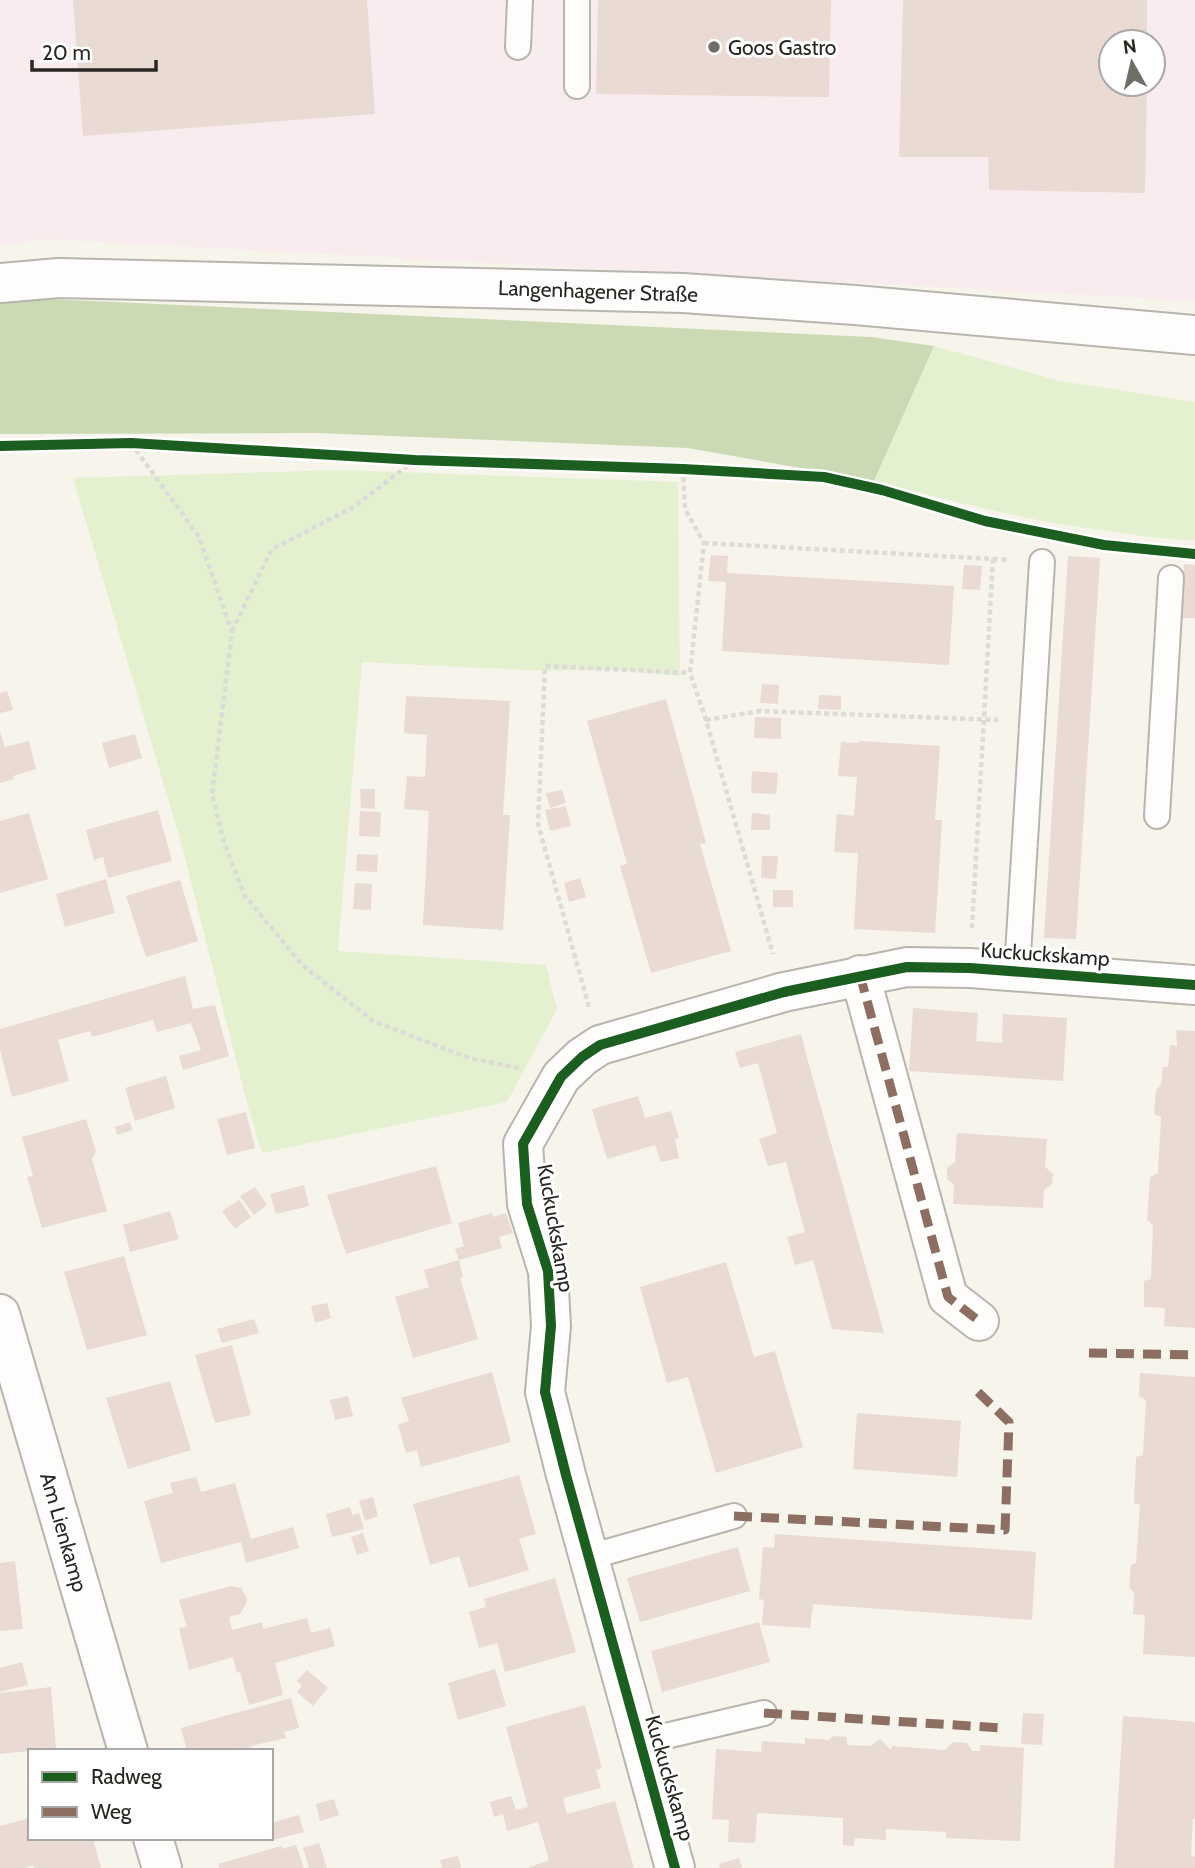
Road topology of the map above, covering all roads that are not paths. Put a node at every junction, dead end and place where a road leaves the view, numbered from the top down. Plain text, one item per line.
1 (520, 0) edge
2 (577, 0) edge
3 (518, 47) dead end
4 (577, 86) dead end
5 (0, 282) edge
6 (1195, 335) edge
7 (1042, 562) dead end
8 (1171, 578) dead end
9 (1157, 816) dead end
10 (1017, 971) junction
11 (860, 975) junction
12 (1195, 985) edge
13 (0, 1314) edge
14 (979, 1321) dead end
15 (734, 1516) dead end
16 (589, 1557) junction
17 (764, 1713) dead end
18 (640, 1742) junction
19 (127, 1749) edge
20 (154, 1840) edge
21 (162, 1868) edge
22 (675, 1868) edge

1 - 3 lane
2 - 4 lane
5 - 6 street, Langenhagener Straße
7 - 10 lane, Kuckuckskamp
8 - 9 lane
10 - 11 street, Kuckuckskamp
10 - 12 street, Kuckuckskamp
11 - 14 street
11 - 16 street, Kuckuckskamp
13 - 19 street, Am Lienkamp
15 - 16 lane
16 - 18 street, Kuckuckskamp
17 - 18 lane, Kuckuckskamp
18 - 22 street, Kuckuckskamp
20 - 21 street

